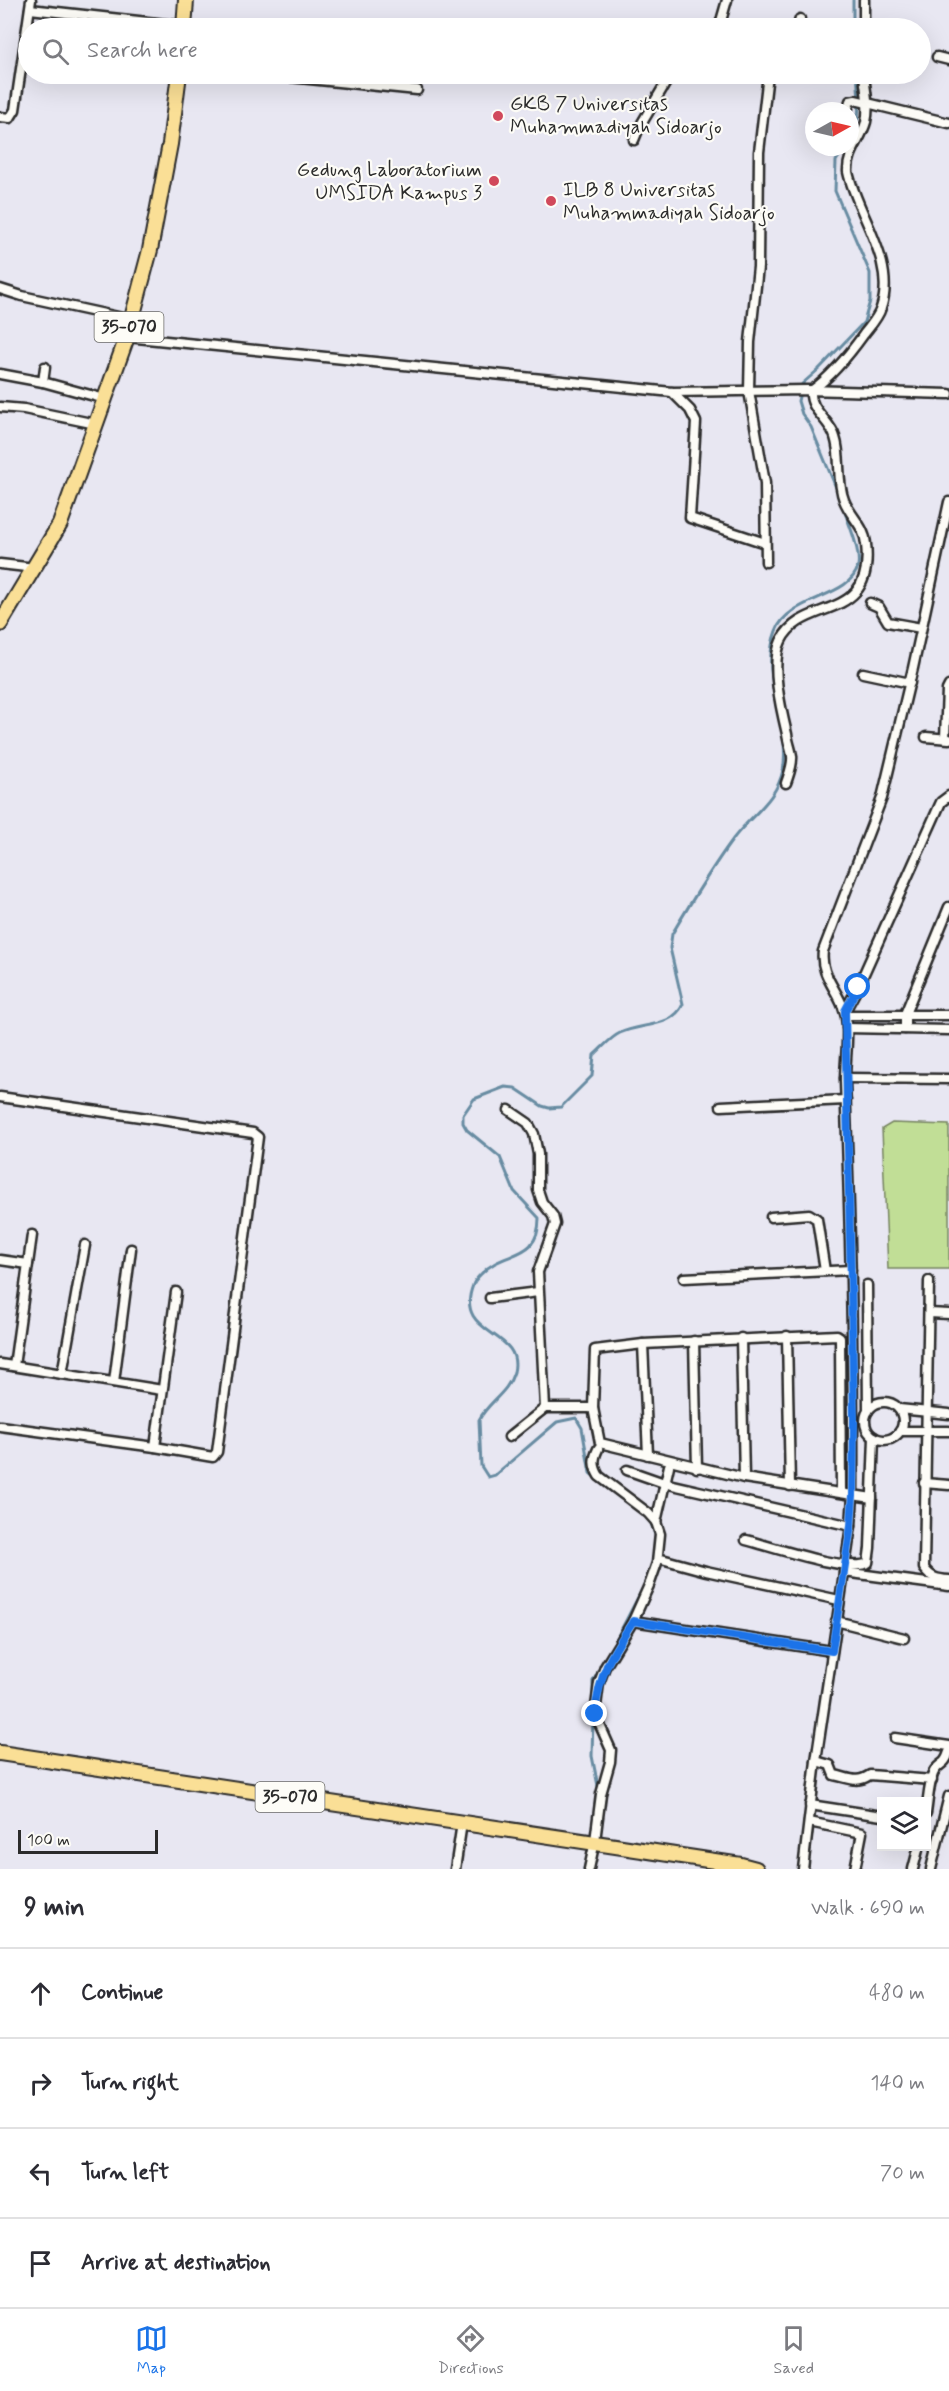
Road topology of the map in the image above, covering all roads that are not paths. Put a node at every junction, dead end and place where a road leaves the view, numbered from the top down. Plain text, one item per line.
1 (186, 0) edge
2 (727, 0) edge
3 (864, 0) edge
4 (31, 4) edge
5 (124, 18) edge
6 (185, 18) edge
7 (722, 18) edge
8 (864, 18) edge
9 (938, 57) dead end
10 (949, 60) edge
11 (19, 84) edge
12 (178, 84) edge
13 (358, 84) edge
14 (665, 84) edge
15 (767, 84) edge
16 (863, 84) edge
17 (417, 90) dead end
18 (862, 101) junction
19 (850, 102) edge
20 (0, 117) edge
21 (949, 123) edge
22 (634, 140) dead end
23 (0, 289) edge
24 (132, 320) junction
25 (127, 337) junction
26 (45, 368) dead end
27 (0, 374) edge
28 (43, 382) junction
29 (809, 390) junction
30 (749, 391) junction
31 (672, 392) junction
32 (949, 394) edge
33 (105, 399) junction
34 (0, 407) edge
35 (96, 424) junction
36 (949, 502) edge
37 (765, 543) junction
38 (766, 562) dead end
39 (0, 564) edge
40 (35, 568) junction
41 (870, 603) dead end
42 (0, 624) edge
43 (921, 628) junction
44 (863, 673) dead end
45 (910, 683) junction
46 (949, 686) edge
47 (926, 737) dead end
48 (947, 739) edge
49 (786, 783) dead end
50 (949, 796) edge
51 (949, 907) edge
52 (846, 1013) junction
53 (905, 1014) junction
54 (949, 1015) edge
55 (847, 1028) junction
56 (905, 1029) junction
57 (949, 1030) edge
58 (845, 1078) junction
59 (949, 1079) edge
60 (0, 1096) edge
61 (846, 1100) junction
62 (721, 1106) dead end
63 (509, 1110) dead end
64 (771, 1217) dead end
65 (33, 1235) dead end
66 (85, 1245) dead end
67 (130, 1249) dead end
68 (0, 1260) edge
69 (28, 1264) junction
70 (851, 1270) junction
71 (825, 1271) junction
72 (684, 1278) dead end
73 (929, 1281) dead end
74 (867, 1285) dead end
75 (176, 1292) dead end
76 (538, 1292) junction
77 (490, 1298) dead end
78 (852, 1300) junction
79 (867, 1300) junction
80 (929, 1313) junction
81 (949, 1314) edge
82 (787, 1336) junction
83 (741, 1338) junction
84 (694, 1341) junction
85 (643, 1344) junction
86 (0, 1364) edge
87 (14, 1366) junction
88 (62, 1374) junction
89 (114, 1382) junction
90 (162, 1390) junction
91 (545, 1408) junction
92 (593, 1408) junction
93 (899, 1409) junction
94 (927, 1413) junction
95 (949, 1414) edge
96 (866, 1415) junction
97 (854, 1419) junction
98 (0, 1426) edge
99 (927, 1430) junction
100 (900, 1431) junction
101 (949, 1431) edge
102 (509, 1437) dead end
103 (874, 1437) junction
104 (155, 1447) junction
105 (598, 1449) dead end
106 (648, 1455) junction
107 (669, 1466) dead end
108 (697, 1468) junction
109 (627, 1470) dead end
110 (744, 1478) junction
111 (664, 1483) junction
112 (924, 1483) junction
113 (949, 1485) edge
114 (790, 1486) junction
115 (841, 1492) junction
116 (853, 1495) junction
117 (872, 1498) junction
118 (656, 1522) junction
119 (851, 1526) junction
120 (746, 1540) dead end
121 (658, 1558) junction
122 (845, 1569) junction
123 (949, 1580) edge
124 (949, 1586) edge
125 (839, 1600) junction
126 (633, 1621) junction
127 (836, 1621) junction
128 (904, 1638) dead end
129 (832, 1651) junction
130 (895, 1738) dead end
131 (949, 1746) edge
132 (949, 1752) edge
133 (0, 1753) edge
134 (816, 1761) junction
135 (932, 1780) junction
136 (949, 1796) edge
137 (929, 1797) edge
138 (810, 1805) junction
139 (877, 1815) edge
140 (809, 1822) junction
141 (462, 1823) junction
142 (589, 1841) junction
143 (918, 1851) edge
144 (706, 1864) edge
145 (455, 1869) edge
146 (589, 1869) edge
147 (756, 1869) edge
148 (803, 1869) edge
149 (855, 1869) edge
150 (913, 1869) edge
151 (931, 1869) edge

1 - 6 main road
2 - 7 street
3 - 8 street
4 - 5 street
9 - 10 street
11 - 20 street
12 - 24 main road, 35-070
13 - 17 street
14 - 22 street
15 - 30 street
16 - 18 street
18 - 19 street
18 - 21 street
18 - 29 street
23 - 24 street
24 - 25 main road, 35-070
25 - 31 street
25 - 33 main road, 35-070
26 - 28 street
27 - 28 street
28 - 33 street
29 - 30 street
29 - 32 street
29 - 49 street
30 - 31 street
30 - 37 street
31 - 37 street
33 - 35 main road, 35-070
34 - 35 street
35 - 40 main road, 35-070
36 - 43 street
37 - 38 street
39 - 40 street
40 - 42 main road, 35-070
41 - 43 street
43 - 45 street
44 - 45 street
45 - 52 street
46 - 48 street
47 - 48 street
50 - 52 street
51 - 53 street
52 - 53 street
52 - 55 street
53 - 54 street
53 - 56 street
55 - 56 street
55 - 58 street
56 - 57 street
58 - 59 street
58 - 61 street
60 - 104 street
61 - 62 street
61 - 70 street
63 - 76 street
64 - 71 street
65 - 69 street
66 - 88 street
67 - 89 street
68 - 69 street
69 - 87 street
70 - 71 street
70 - 78 street
71 - 72 street
73 - 80 street
74 - 79 street
75 - 90 street
76 - 77 street
76 - 91 street
78 - 79 street
78 - 97 street
79 - 96 street
80 - 81 street
80 - 94 street
82 - 83 street
82 - 114 street
82 - 115 street
83 - 84 street
83 - 110 street
84 - 85 street
84 - 108 street
85 - 92 street
85 - 106 street
86 - 87 street
87 - 88 street
88 - 89 street
89 - 90 street
90 - 104 street
91 - 92 street
91 - 102 street
92 - 106 street
93 - 94 street
93 - 96 street
93 - 100 street
94 - 95 street
94 - 99 street
96 - 97 street
96 - 103 street
97 - 116 street
98 - 104 street
99 - 100 street
99 - 101 street
99 - 112 street
100 - 103 street
103 - 117 street
105 - 118 street
106 - 108 street
107 - 111 street
108 - 110 street
109 - 111 street
110 - 114 street
111 - 118 street
111 - 119 street
112 - 113 street
112 - 123 street
114 - 115 street
115 - 116 street
116 - 117 street
116 - 119 street
117 - 122 street
118 - 121 street
119 - 122 street
120 - 122 street
121 - 125 street
121 - 126 street
122 - 124 street
122 - 125 street
125 - 127 street
126 - 129 street
126 - 142 street
127 - 128 street
127 - 129 street
129 - 134 street
130 - 131 street
132 - 135 street
133 - 141 main road, 35-070
134 - 135 street
134 - 138 street
135 - 137 street
136 - 151 street
138 - 139 street
138 - 140 street
140 - 148 street
140 - 149 street
141 - 142 main road, 35-070
141 - 145 street
142 - 144 main road, 35-070
142 - 146 street
143 - 150 street
144 - 147 main road, 35-070

